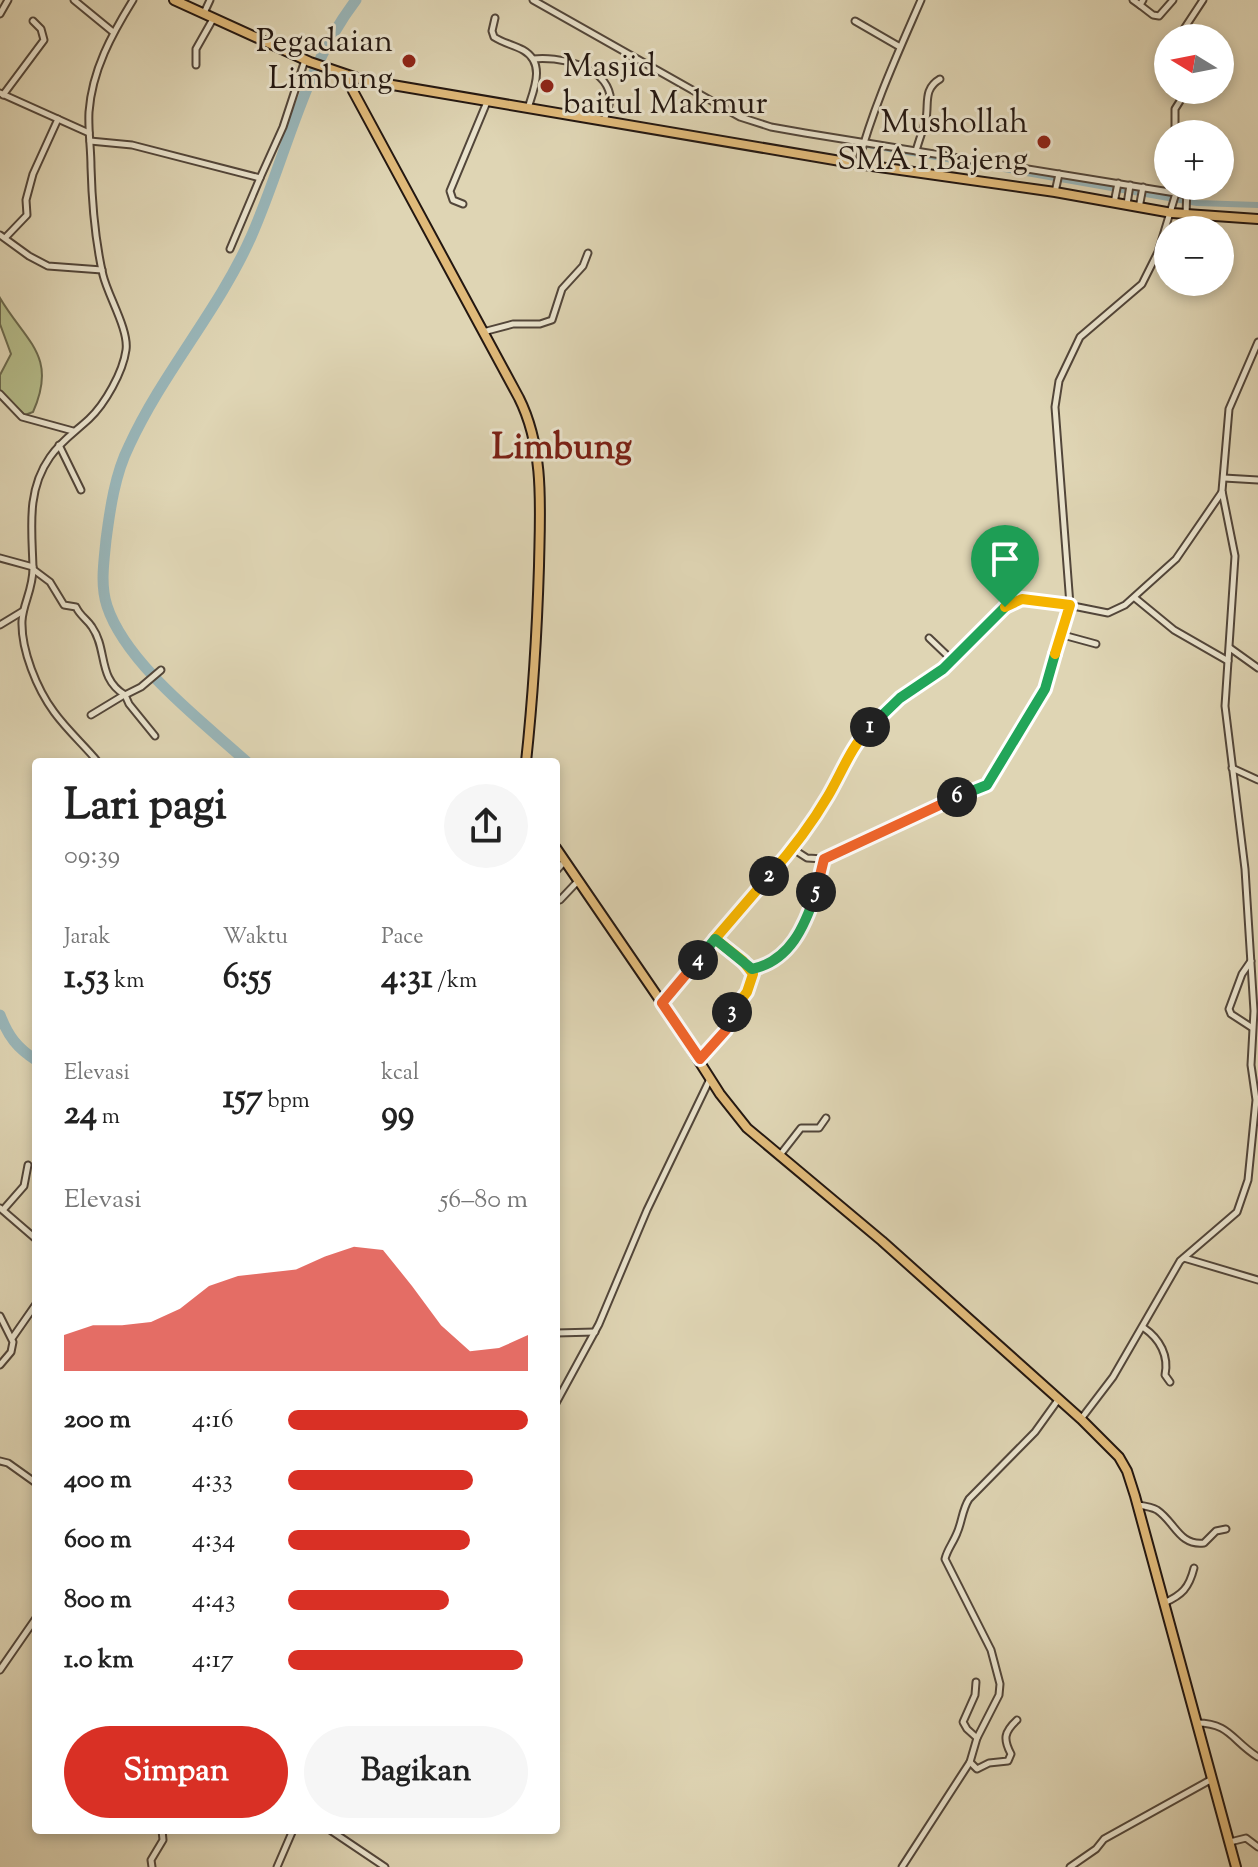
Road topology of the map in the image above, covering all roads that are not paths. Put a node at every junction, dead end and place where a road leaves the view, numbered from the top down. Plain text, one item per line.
1 (8, 0) edge
2 (74, 0) edge
3 (133, 0) edge
4 (174, 0) edge
5 (210, 0) edge
6 (533, 0) edge
7 (921, 0) edge
8 (1133, 0) edge
9 (1173, 0) edge
10 (1203, 0) edge
11 (1142, 2) edge
12 (0, 14) edge
13 (203, 14) junction
14 (495, 18) dead end
15 (213, 19) junction
16 (33, 21) dead end
17 (855, 21) dead end
18 (1187, 24) edge
19 (113, 32) junction
20 (900, 47) junction
21 (533, 59) junction
22 (312, 63) junction
23 (196, 65) dead end
24 (347, 75) junction
25 (940, 79) dead end
26 (2, 94) edge
27 (487, 102) junction
28 (528, 109) junction
29 (58, 119) junction
30 (604, 121) junction
31 (89, 133) junction
32 (90, 141) junction
33 (863, 143) junction
34 (916, 151) junction
35 (860, 159) junction
36 (1059, 174) junction
37 (260, 178) junction
38 (1117, 184) junction
39 (1130, 186) junction
40 (1143, 188) junction
41 (1056, 189) junction
42 (1154, 190) edge
43 (1175, 200) edge
44 (1188, 200) edge
45 (1115, 201) junction
46 (1127, 202) junction
47 (463, 204) dead end
48 (1139, 204) junction
49 (1173, 210) junction
50 (1186, 212) junction
51 (1258, 219) edge
52 (3, 236) edge
53 (230, 249) dead end
54 (588, 253) dead end
55 (102, 270) junction
56 (483, 332) junction
57 (1258, 342) edge
58 (0, 394) edge
59 (73, 431) junction
60 (59, 445) junction
61 (1224, 478) junction
62 (1258, 480) edge
63 (81, 490) dead end
64 (1222, 491) junction
65 (0, 558) edge
66 (33, 568) junction
67 (1135, 598) junction
68 (1070, 605) junction
69 (23, 611) junction
70 (0, 625) edge
71 (1063, 635) junction
72 (929, 638) dead end
73 (1096, 644) dead end
74 (1229, 648) junction
75 (952, 660) junction
76 (1228, 661) junction
77 (1258, 668) edge
78 (159, 671) dead end
79 (124, 695) junction
80 (91, 715) dead end
81 (155, 736) dead end
82 (94, 758) edge
83 (526, 758) edge
84 (1231, 767) junction
85 (1258, 780) edge
86 (793, 849) junction
87 (560, 855) edge
88 (824, 859) junction
89 (565, 861) junction
90 (560, 867) edge
91 (578, 881) junction
92 (560, 900) edge
93 (715, 939) junction
94 (1251, 960) junction
95 (752, 969) junction
96 (662, 1003) junction
97 (1256, 1012) edge
98 (1251, 1027) junction
99 (700, 1059) junction
100 (710, 1079) junction
101 (826, 1118) dead end
102 (1255, 1137) edge
103 (779, 1156) junction
104 (1250, 1158) junction
105 (1258, 1160) edge
106 (28, 1165) dead end
107 (1, 1209) edge
108 (32, 1236) edge
109 (1183, 1257) junction
110 (1258, 1280) edge
111 (32, 1310) edge
112 (0, 1316) edge
113 (1144, 1328) junction
114 (595, 1332) junction
115 (560, 1333) edge
116 (13, 1337) junction
117 (0, 1365) edge
118 (1170, 1382) dead end
119 (560, 1396) edge
120 (1058, 1400) junction
121 (1081, 1419) junction
122 (0, 1461) edge
123 (32, 1480) edge
124 (1137, 1505) junction
125 (1226, 1529) dead end
126 (1194, 1568) dead end
127 (1164, 1603) junction
128 (32, 1624) edge
129 (0, 1670) edge
130 (976, 1682) dead end
131 (1017, 1720) dead end
132 (1197, 1723) junction
133 (977, 1738) junction
134 (1258, 1757) edge
135 (970, 1762) junction
136 (1212, 1779) junction
137 (162, 1834) edge
138 (291, 1834) edge
139 (336, 1834) edge
140 (1229, 1842) junction
141 (1258, 1847) edge
142 (152, 1867) edge
143 (277, 1867) edge
144 (385, 1867) edge
145 (902, 1867) edge
146 (1070, 1867) edge
147 (1236, 1867) edge

1 - 12 street
2 - 19 street
3 - 19 street
4 - 13 main road
5 - 13 street
6 - 33 street
7 - 20 street
8 - 11 street
9 - 11 street
10 - 18 street
13 - 15 main road
14 - 21 street
15 - 22 main road
15 - 23 street
16 - 26 street
17 - 20 street
19 - 31 street
20 - 33 street
21 - 28 street
21 - 30 street
22 - 24 main road
22 - 37 street
24 - 27 main road
24 - 56 main road
25 - 34 street
26 - 29 street
27 - 28 main road
27 - 47 street
28 - 30 main road
29 - 31 street
29 - 52 street
30 - 35 main road
31 - 32 street
32 - 37 street
32 - 55 street
33 - 34 street
33 - 35 street
34 - 36 street
35 - 41 main road
36 - 38 street
36 - 41 street
37 - 53 street
38 - 39 street
38 - 45 street
39 - 40 street
39 - 46 street
40 - 42 street
40 - 48 street
41 - 45 main road
43 - 49 street
44 - 50 street
45 - 46 main road
46 - 48 main road
48 - 49 main road
49 - 50 main road
49 - 68 street
50 - 51 main road
52 - 55 street
54 - 56 street
55 - 59 street
56 - 83 main road
57 - 61 street
58 - 59 street
59 - 60 street
60 - 63 street
60 - 66 street
61 - 62 street
61 - 64 street
64 - 67 street
64 - 74 street
65 - 66 street
66 - 69 street
66 - 79 street
67 - 68 street
67 - 76 street
68 - 71 street
68 - 75 street
69 - 70 street
69 - 82 street
71 - 73 street
71 - 88 street
72 - 75 street
74 - 76 street
74 - 77 street
75 - 86 street
76 - 84 street
78 - 79 street
79 - 80 street
79 - 81 street
84 - 85 street
84 - 94 street
86 - 88 street
86 - 93 street
87 - 89 main road
88 - 95 street
89 - 90 street
89 - 91 main road
91 - 92 street
91 - 96 main road
93 - 95 street
93 - 96 street
94 - 97 street
94 - 98 street
95 - 99 street
96 - 99 main road
97 - 98 street
98 - 102 street
99 - 100 main road
100 - 103 main road
100 - 114 street
101 - 103 street
102 - 104 street
103 - 120 main road
104 - 105 street
104 - 109 street
106 - 107 street
107 - 108 street
109 - 110 street
109 - 113 street
111 - 116 street
112 - 116 street
113 - 118 street
113 - 121 street
114 - 115 street
114 - 119 street
116 - 117 street
120 - 121 main road
120 - 133 street
121 - 124 main road
122 - 123 street
124 - 125 street
124 - 127 main road
126 - 127 street
127 - 132 main road
128 - 129 street
130 - 133 street
131 - 135 street
132 - 134 street
132 - 136 main road
133 - 135 street
135 - 145 street
136 - 140 main road
136 - 146 street
137 - 142 street
138 - 143 street
139 - 144 street
140 - 141 street
140 - 147 main road

